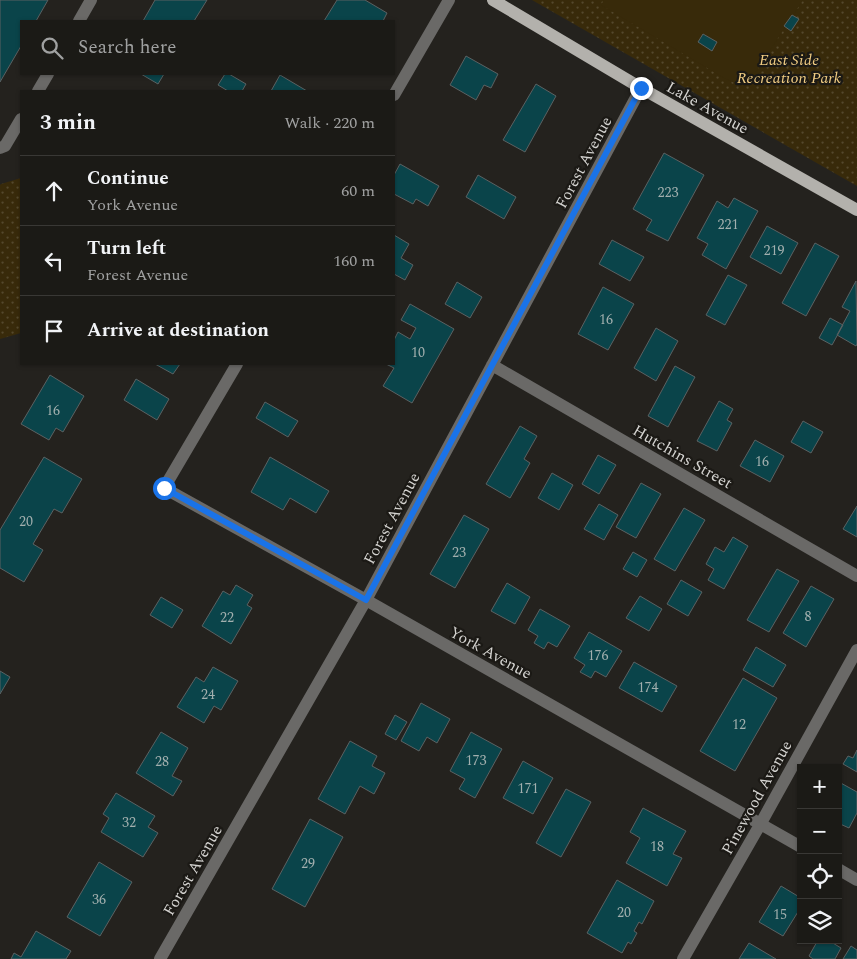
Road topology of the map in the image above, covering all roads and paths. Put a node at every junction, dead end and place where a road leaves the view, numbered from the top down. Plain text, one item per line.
1 (91, 0) edge
2 (449, 0) edge
3 (493, 0) edge
4 (80, 20) edge
5 (47, 75) edge
6 (641, 88) junction
7 (39, 90) edge
8 (395, 92) edge
9 (20, 121) edge
10 (0, 148) edge
11 (857, 210) edge
12 (235, 365) edge
13 (492, 365) junction
14 (857, 576) edge
15 (366, 600) junction
16 (857, 650) edge
17 (761, 823) junction
18 (797, 845) edge
19 (842, 871) edge
20 (857, 880) edge
21 (160, 959) edge
22 (683, 959) edge

1 - 4 street
2 - 8 street
3 - 6 main road, Lake Avenue
5 - 7 street
6 - 11 main road, Lake Avenue
6 - 13 street, Forest Avenue
9 - 10 street
12 - 15 street, York Avenue
13 - 14 street, Hutchins Street
13 - 15 street, Forest Avenue
15 - 17 street, York Avenue
15 - 21 street, Forest Avenue
16 - 17 street, Pinewood Avenue
17 - 18 street, York Avenue
17 - 22 street, Pinewood Avenue
19 - 20 street

